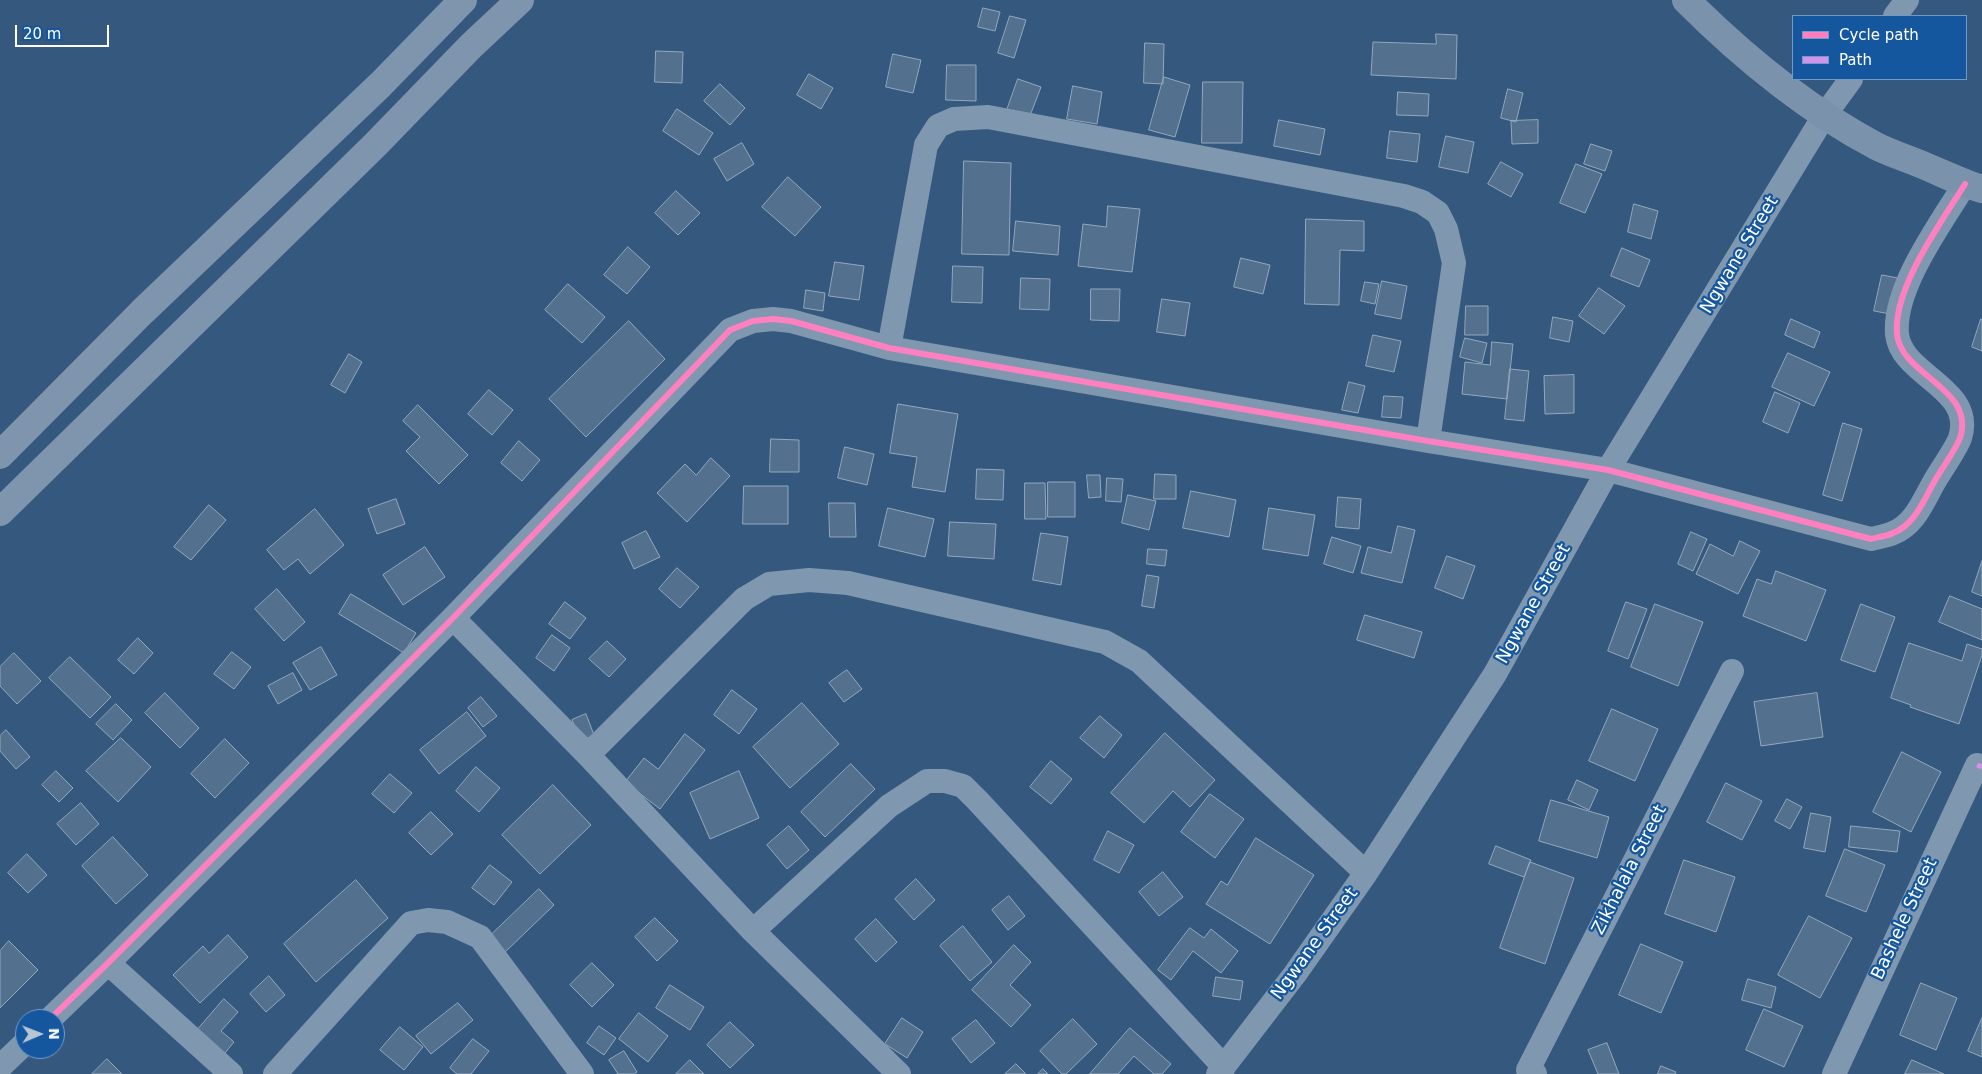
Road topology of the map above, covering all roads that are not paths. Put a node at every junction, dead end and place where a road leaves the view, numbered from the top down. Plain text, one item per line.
1 (462, 0) edge
2 (520, 0) edge
3 (1686, 0) edge
4 (1907, 0) edge
5 (1896, 15) edge
6 (1850, 80) edge
7 (1824, 116) junction
8 (1973, 186) edge
9 (889, 348) junction
10 (1428, 441) junction
11 (0, 455) edge
12 (1608, 470) junction
13 (0, 512) edge
14 (453, 618) junction
15 (1732, 671) dead end
16 (588, 755) junction
17 (1977, 765) dead end
18 (1366, 873) junction
19 (752, 931) junction
20 (108, 963) junction
21 (60, 1009) edge
22 (15, 1053) edge
23 (0, 1067) edge
24 (1221, 1070) edge
25 (1531, 1072) edge
26 (231, 1074) edge
27 (275, 1074) edge
28 (582, 1074) edge
29 (899, 1074) edge
30 (1834, 1074) edge

1 - 11 highway
2 - 13 highway
3 - 7 street
4 - 5 street
6 - 7 street, Ngwane Street
7 - 8 street
7 - 12 street, Ngwane Street
8 - 12 street
9 - 10 street
9 - 10 street
9 - 14 street
10 - 12 street
12 - 18 street, Ngwane Street
14 - 16 street
14 - 20 street
15 - 25 street, Zikhalala Street
16 - 18 street
16 - 19 street
17 - 30 street, Bashele Street
18 - 24 street, Ngwane Street
19 - 24 street
19 - 29 street
20 - 21 street
20 - 26 street
22 - 23 street
27 - 28 street

